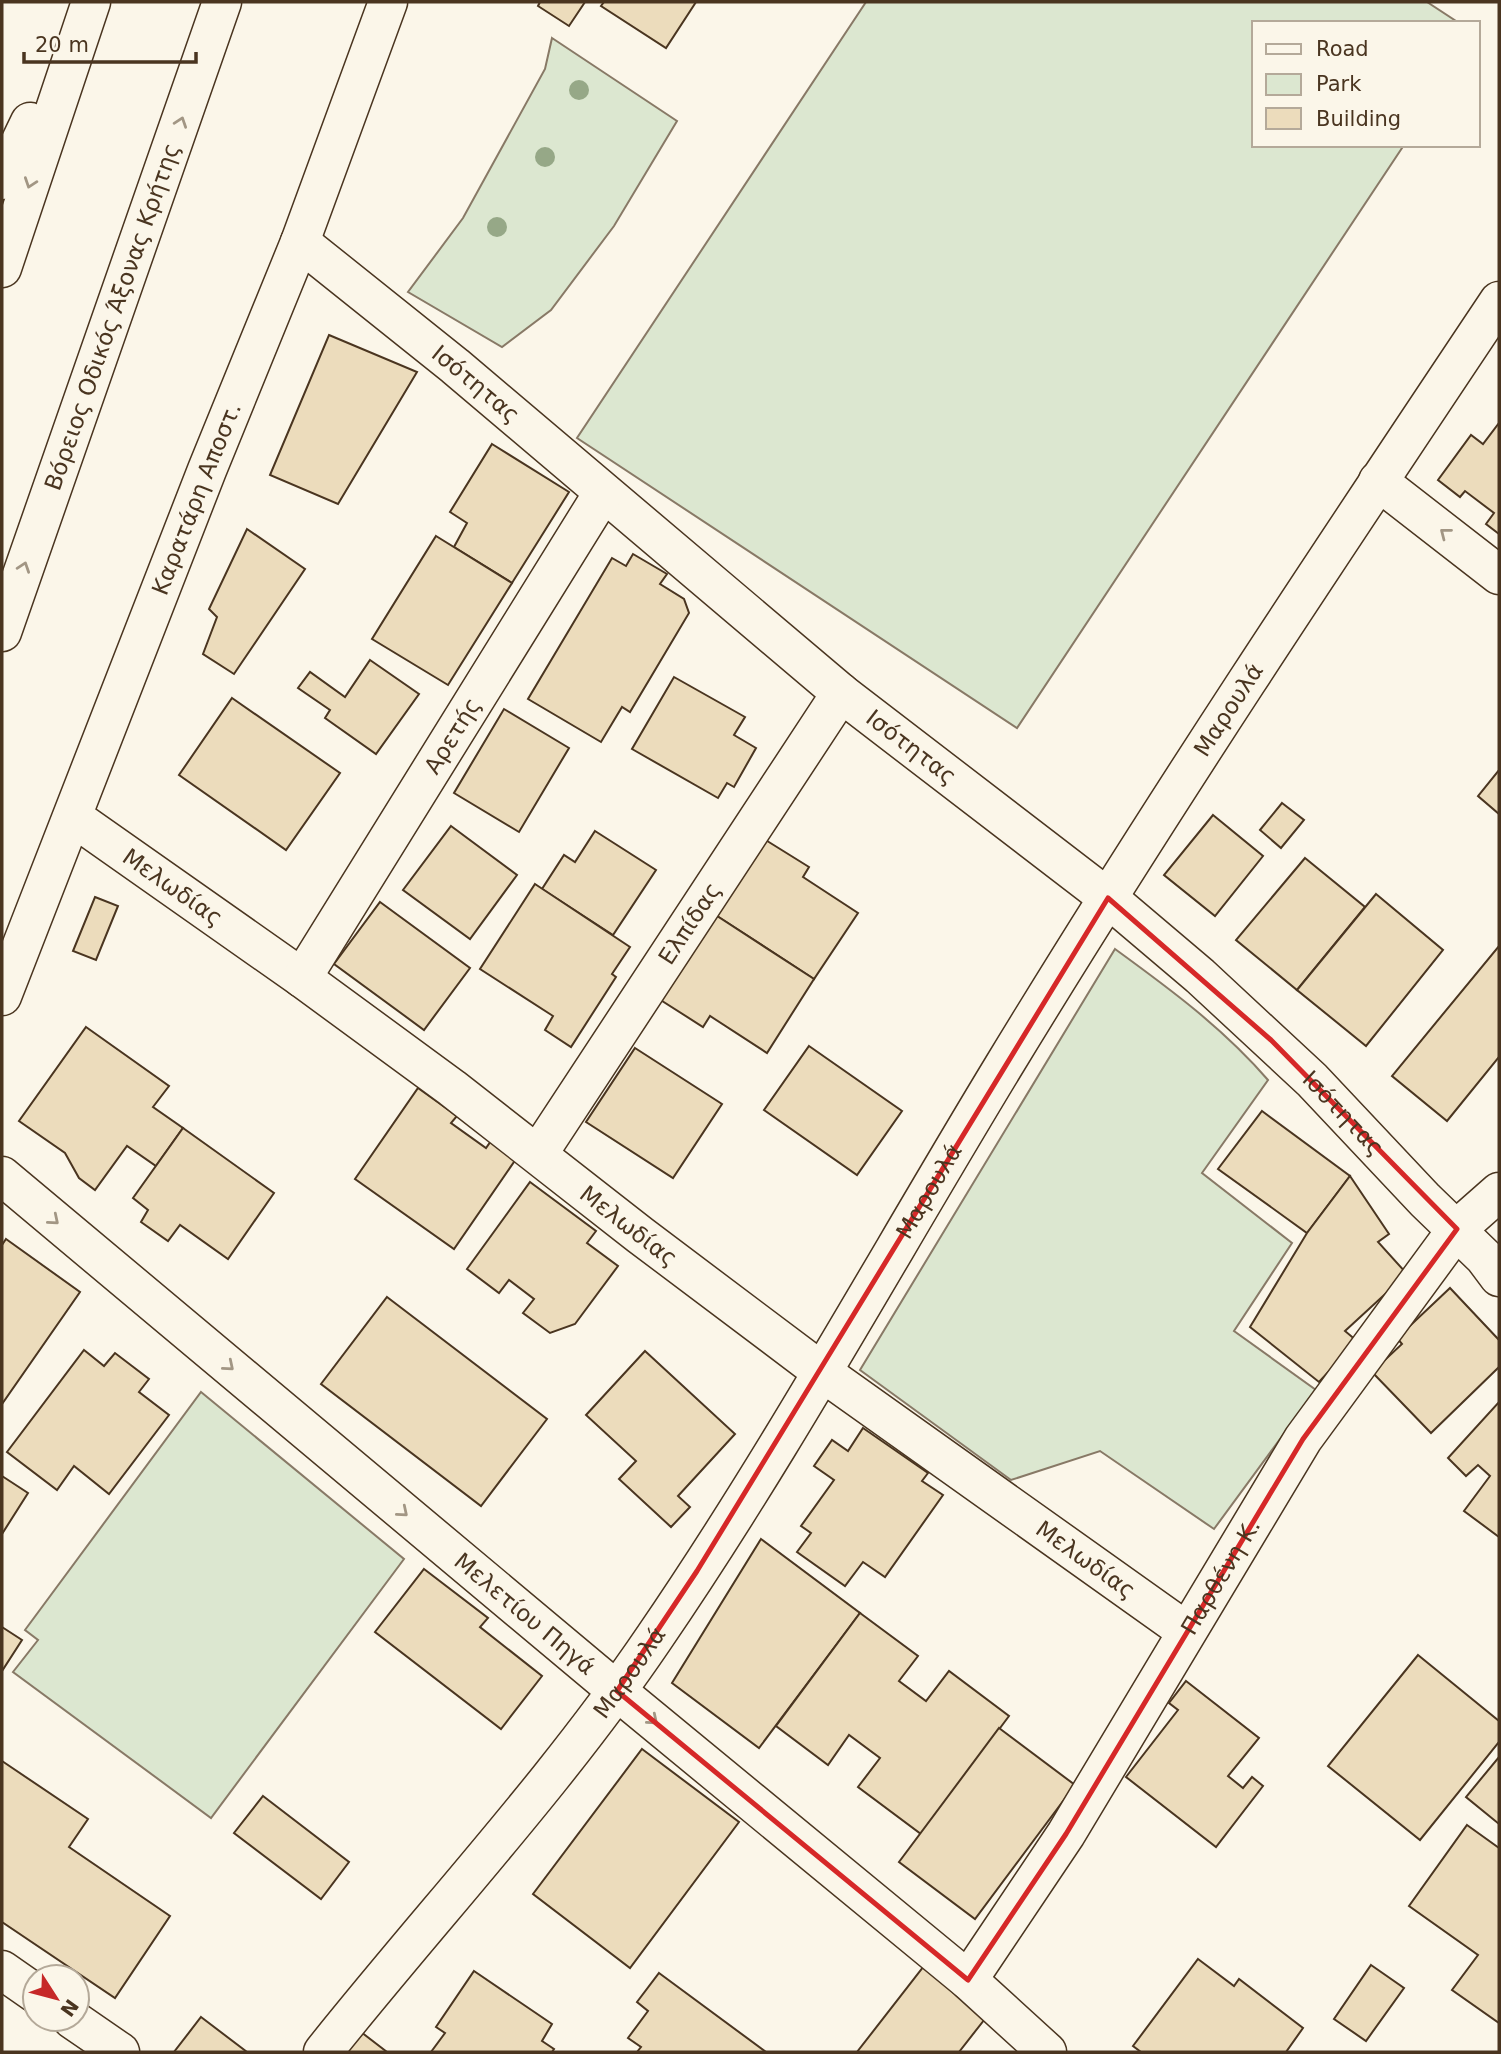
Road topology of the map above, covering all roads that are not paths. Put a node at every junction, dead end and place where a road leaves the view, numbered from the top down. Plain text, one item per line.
1 (222, 2) edge
2 (388, 2) edge
3 (88, 14) edge
4 (2, 180) edge
5 (300, 242) junction
6 (2, 268) edge
7 (1499, 301) edge
8 (1378, 481) junction
9 (603, 493) junction
10 (1499, 575) edge
11 (2, 632) edge
12 (841, 693) junction
13 (73, 817) junction
14 (1108, 898) junction
15 (302, 978) junction
16 (2, 996) edge
17 (538, 1154) junction
18 (2, 1176) edge
19 (1499, 1192) edge
20 (1457, 1229) junction
21 (1499, 1276) edge
22 (822, 1372) junction
23 (1186, 1631) junction
24 (617, 1691) junction
25 (2, 1970) edge
26 (968, 1980) junction
27 (21, 1983) edge
28 (91, 2032) edge
29 (120, 2052) edge
30 (323, 2052) edge
31 (1047, 2052) edge

11 -> 1 main road, Βόρειος Οδικός Άξονας Κρήτης
2 - 5 main road, Καρατάρη Αποστ.
3 - 4 main road
3 -> 6 main road
5 - 9 main road, Ισότητας
5 - 13 main road, Καρατάρη Αποστ.
7 - 8 main road, Μαρουλά
10 -> 8 main road
8 - 14 main road, Μαρουλά
9 - 12 main road, Ισότητας
9 - 15 main road, Αρετής
12 - 14 main road, Ισότητας
12 - 17 main road, Ελπίδας
13 - 15 main road, Μελωδίας
13 - 16 main road, Καρατάρη Αποστ.
14 - 20 main road, Ισότητας
14 - 22 main road, Μαρουλά
15 - 17 main road, Μελωδίας
17 - 22 main road, Μελωδίας
18 -> 24 main road, Μελετίου Πηγά
19 - 20 main road, Παρθένη Κ.
20 - 21 main road, Ισότητας
20 - 23 main road, Παρθένη Κ.
22 - 23 main road, Μελωδίας
22 - 24 main road, Μαρουλά
23 - 26 main road, Παρθένη Κ.
24 -> 26 main road, Μελετίου Πηγά
24 - 30 main road, Μαρουλά
25 - 27 main road
26 - 31 main road, Μελετίου Πηγά
28 - 29 main road

